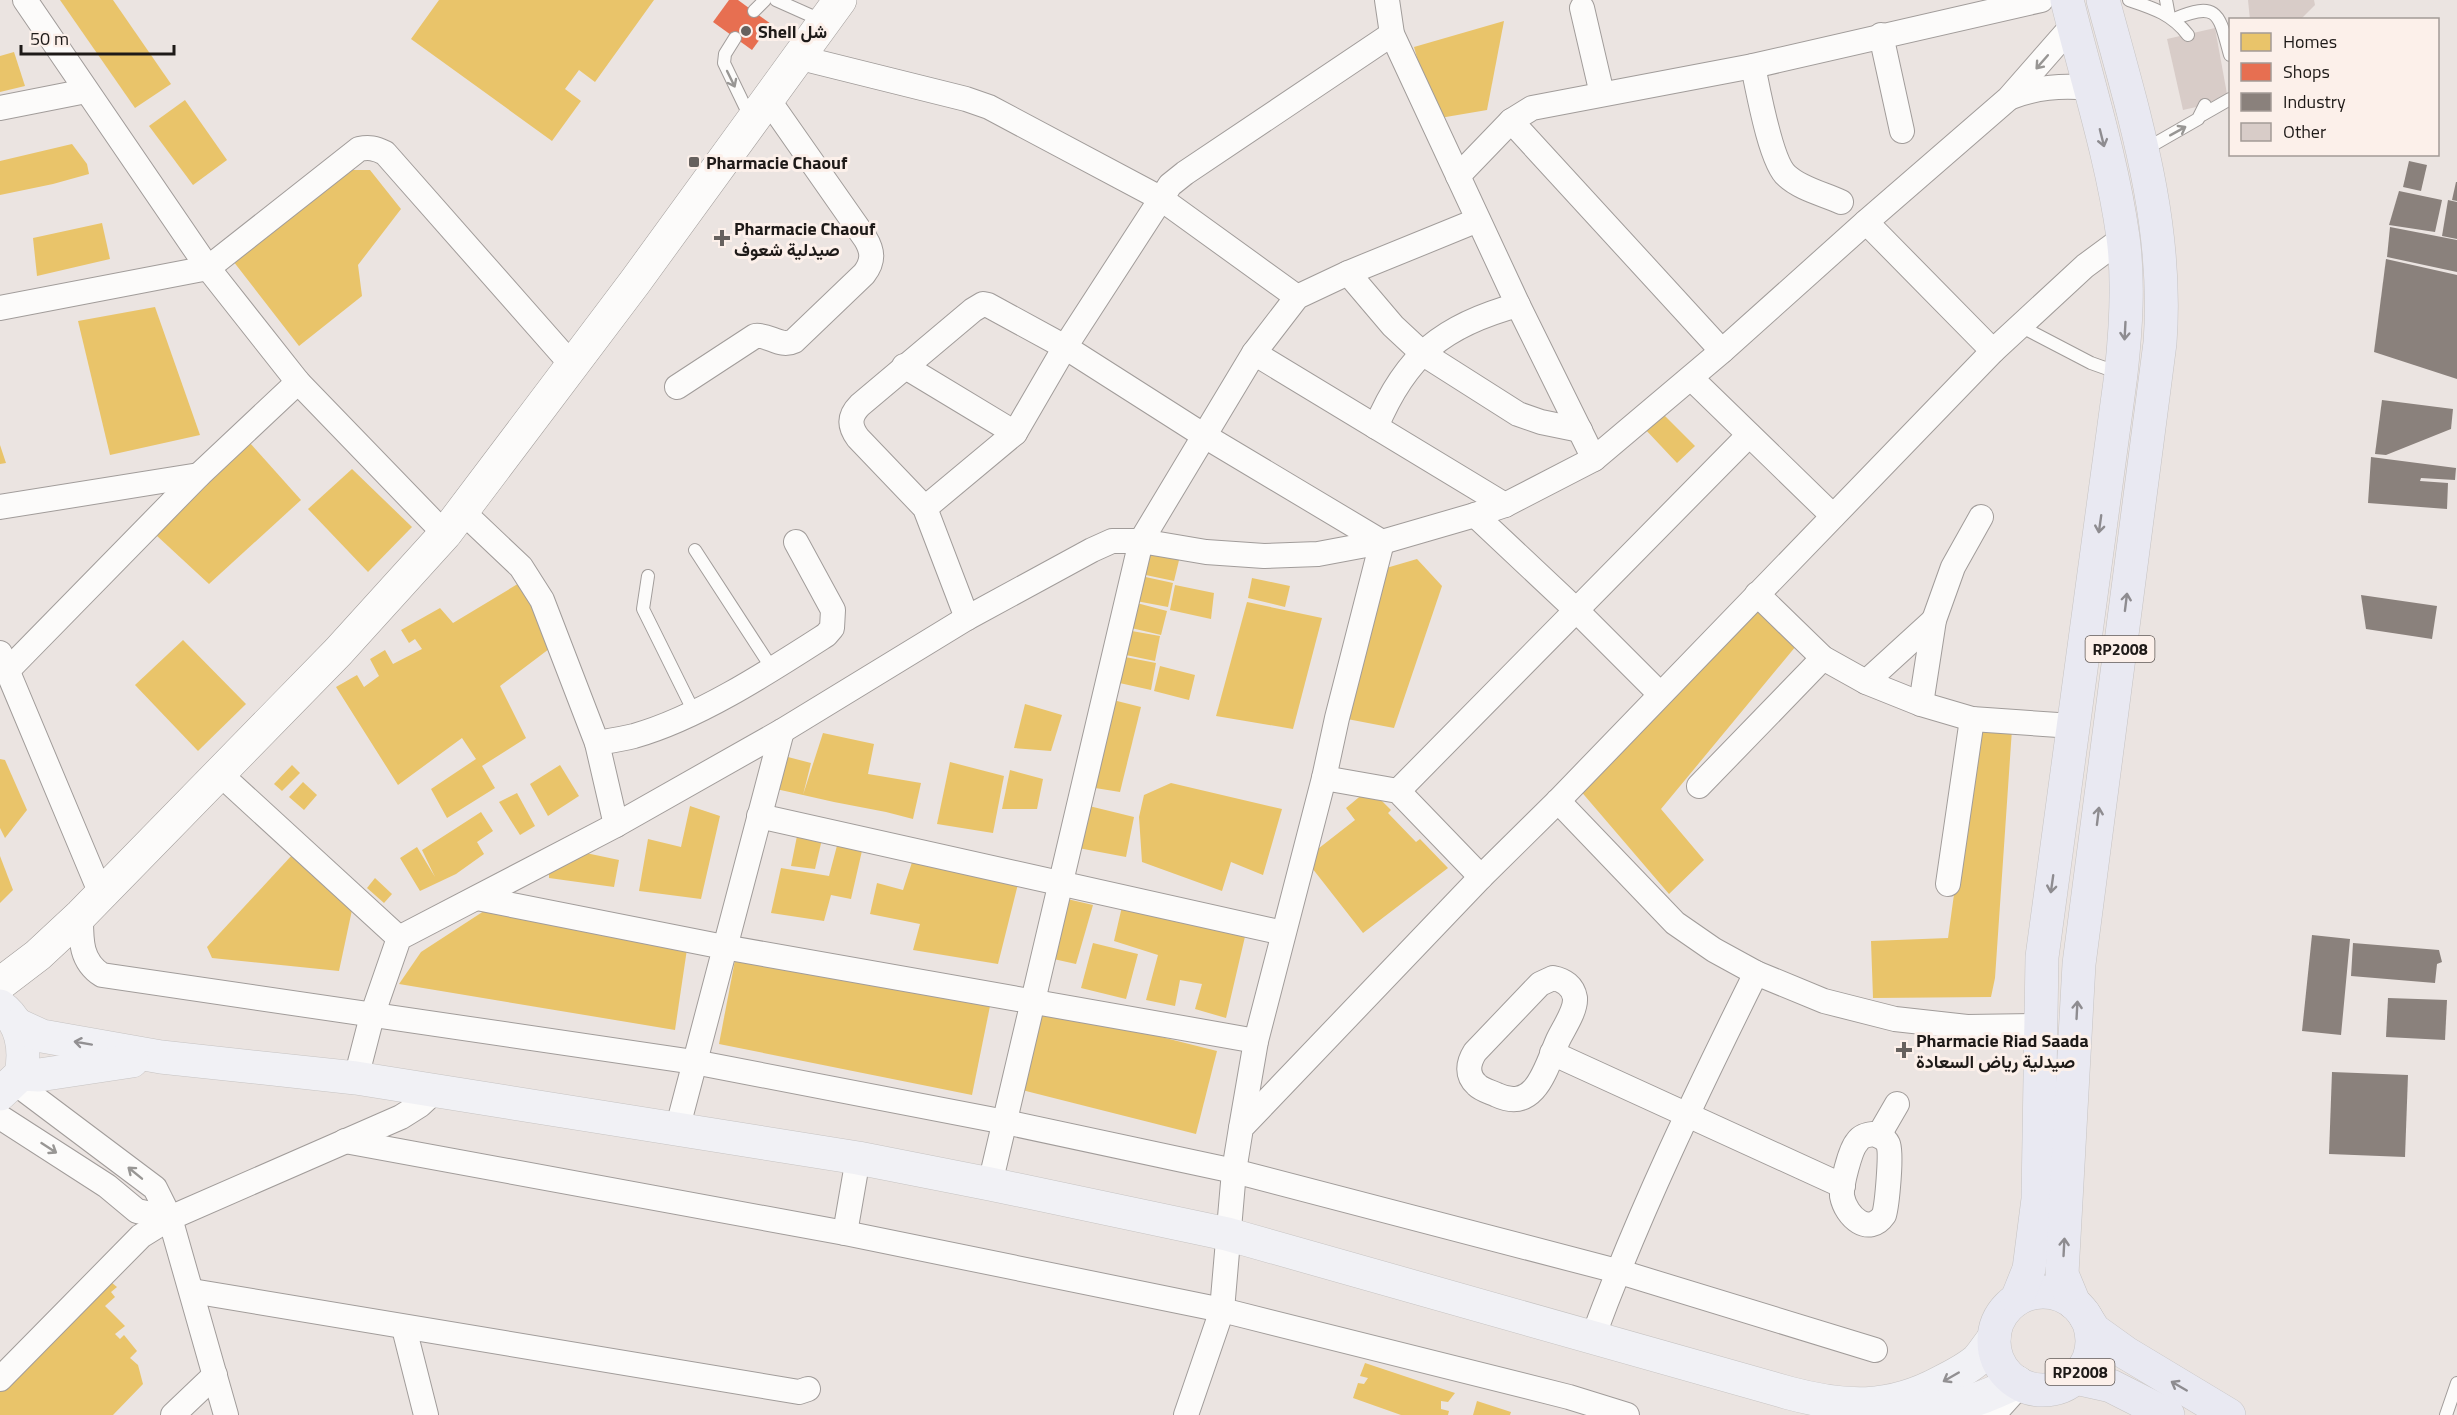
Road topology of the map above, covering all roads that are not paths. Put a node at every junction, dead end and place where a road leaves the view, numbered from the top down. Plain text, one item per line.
1 (25, 0) edge
2 (765, 0) edge
3 (776, 0) edge
4 (1387, 0) edge
5 (2041, 0) edge
6 (2103, 0) edge
7 (2129, 0) edge
8 (2166, 0) edge
9 (830, 7) edge
10 (1582, 8) dead end
11 (754, 11) dead end
12 (2070, 12) edge
13 (2172, 18) junction
14 (1392, 34) junction
15 (1881, 35) junction
16 (2188, 35) dead end
17 (735, 38) dead end
18 (2229, 51) edge
19 (797, 57) junction
20 (1753, 66) junction
21 (2089, 88) junction
22 (86, 91) junction
23 (1602, 94) junction
24 (2009, 98) junction
25 (2229, 99) edge
26 (0, 108) edge
27 (759, 109) junction
28 (1511, 121) junction
29 (1902, 131) dead end
30 (2143, 151) junction
31 (1458, 176) junction
32 (1160, 198) junction
33 (1841, 202) dead end
34 (1478, 220) junction
35 (1866, 222) junction
36 (2123, 238) junction
37 (208, 268) junction
38 (1348, 273) junction
39 (1298, 297) junction
40 (1518, 305) junction
41 (0, 308) edge
42 (2020, 326) junction
43 (1065, 347) junction
44 (1722, 351) junction
45 (1993, 351) junction
46 (1254, 353) junction
47 (1422, 353) junction
48 (572, 365) junction
49 (904, 366) junction
50 (2121, 374) junction
51 (1691, 378) junction
52 (298, 382) junction
53 (677, 387) dead end
54 (1376, 427) junction
55 (1580, 430) junction
56 (1015, 433) junction
57 (1203, 435) junction
58 (1749, 435) junction
59 (1594, 459) junction
60 (199, 475) junction
61 (1505, 505) junction
62 (0, 507) edge
63 (925, 508) junction
64 (1475, 516) junction
65 (1833, 516) junction
66 (1980, 517) dead end
67 (454, 523) junction
68 (1141, 541) junction
69 (796, 542) dead end
70 (1382, 542) junction
71 (695, 550) dead end
72 (648, 576) dead end
73 (1757, 594) junction
74 (1575, 609) junction
75 (967, 618) junction
76 (1934, 620) junction
77 (1823, 658) junction
78 (4, 662) edge
79 (773, 670) junction
80 (1866, 682) junction
81 (1660, 694) junction
82 (1921, 704) junction
83 (694, 712) junction
84 (1972, 719) junction
85 (2073, 726) junction
86 (782, 731) junction
87 (597, 743) junction
88 (219, 772) junction
89 (1324, 778) junction
90 (1699, 786) dead end
91 (1398, 791) junction
92 (1558, 801) junction
93 (759, 816) junction
94 (616, 825) junction
95 (1481, 877) junction
96 (1060, 883) junction
97 (1948, 884) dead end
98 (477, 898) junction
99 (91, 904) junction
100 (1283, 933) junction
101 (399, 938) junction
102 (724, 947) junction
103 (38, 955) junction
104 (1756, 973) junction
105 (0, 984) edge
106 (1033, 1000) junction
107 (10, 1016) edge
108 (372, 1016) junction
109 (2040, 1026) junction
110 (1256, 1041) junction
111 (1552, 1053) junction
112 (161, 1057) junction
113 (694, 1062) junction
114 (356, 1078) junction
115 (12, 1083) edge
116 (435, 1091) junction
117 (1897, 1104) dead end
118 (1686, 1116) junction
119 (0, 1117) edge
120 (1005, 1122) junction
121 (1241, 1128) junction
122 (676, 1130) junction
123 (1879, 1135) junction
124 (345, 1141) junction
125 (858, 1158) junction
126 (1234, 1171) junction
127 (990, 1184) junction
128 (1843, 1186) junction
129 (170, 1218) junction
130 (845, 1233) junction
131 (1227, 1233) junction
132 (1617, 1271) junction
133 (192, 1291) junction
134 (2017, 1299) junction
135 (2079, 1309) junction
136 (1222, 1310) junction
137 (404, 1328) junction
138 (1593, 1337) junction
139 (1994, 1338) junction
140 (1875, 1350) dead end
141 (215, 1375) junction
142 (2075, 1378) junction
143 (0, 1379) edge
144 (2019, 1383) junction
145 (2457, 1383) edge
146 (808, 1389) dead end
147 (1889, 1403) junction
148 (1566, 1406) edge
149 (1844, 1409) edge
150 (173, 1415) edge
151 (226, 1415) edge
152 (426, 1415) edge
153 (1186, 1415) edge
154 (1627, 1415) edge
155 (1993, 1415) edge
156 (2168, 1415) edge
157 (2229, 1415) edge
158 (2446, 1415) edge

1 - 22 street
2 - 11 lane
3 - 9 lane
4 - 14 street
5 - 15 street
6 - 30 highway, RP2008
7 - 13 lane
8 - 13 lane
9 - 19 street
10 - 23 street
12 - 21 highway, RP2008
12 -> 24 street
13 - 16 lane
13 - 18 lane
14 - 31 street
14 - 32 street
15 - 20 street
15 - 29 street
17 -> 27 lane
19 - 27 street
19 - 32 street
20 - 23 street
20 - 33 street
21 - 24 street
21 -> 36 highway, RP2008
22 - 26 street
22 - 37 street
23 - 28 street
24 - 35 street
30 -> 25 lane
27 - 48 street
27 - 53 street
28 - 31 street
28 - 44 street
135 -> 30 highway, RP2008
31 - 34 street
32 - 39 street
32 - 43 street
34 - 38 street
34 - 40 street
35 - 44 street
35 - 45 street
36 - 42 street
36 -> 50 highway, RP2008
37 - 41 street
37 - 48 street
37 - 52 street
38 - 39 street
38 - 47 street
39 - 46 street
40 - 47 street
40 - 55 street
42 - 45 street
42 - 50 lane
43 - 49 street
43 - 56 street
43 - 57 street
44 - 51 street
45 - 65 street
46 - 54 street
46 - 57 street
47 - 54 street
47 - 55 street
48 - 67 street
49 - 56 street
49 - 63 street
50 -> 85 highway, RP2008
51 - 58 street
51 - 59 street
52 - 60 street
52 - 67 street
54 - 61 street
55 - 59 street
56 - 63 street
57 - 68 street
57 - 70 street
58 - 65 street
58 - 74 street
59 - 61 street
60 - 62 street
60 - 78 street
61 - 64 street
63 - 75 street
64 - 70 street
64 - 74 street
65 - 73 street
66 - 76 street
67 - 87 street
67 - 88 street
68 - 70 street
68 - 75 street
68 - 96 street
69 - 79 street
70 - 89 street
71 - 79 lane
72 - 83 lane
73 - 77 street
73 - 81 street
74 - 81 street
74 - 91 street
75 - 86 street
76 - 80 street
76 - 82 street
77 - 80 street
77 - 90 street
78 - 99 street
79 - 83 street
80 - 82 street
81 - 92 street
82 - 84 street
83 - 87 street
84 - 85 street
84 - 97 street
85 -> 109 highway, RP2008
86 - 93 street
86 - 94 street
87 - 94 street
88 - 99 street
88 - 101 street
89 - 91 street
89 - 100 street
91 - 95 street
92 - 95 street
92 - 104 street
93 - 96 street
93 - 102 street
94 - 98 street
95 - 121 street
96 - 100 street
96 - 106 street
98 - 101 street
98 - 102 street
99 - 103 street
99 - 108 street
100 - 110 street
101 - 108 street
102 - 106 street
102 - 113 street
103 - 105 street
103 - 107 street
104 - 109 street
104 - 118 street
106 - 110 street
106 - 120 street
112 -> 107 main road
107 - 115 main road
108 - 113 street
108 - 114 street
109 - 134 highway, RP2008
110 - 121 street
111 - 111 street
111 - 118 street
112 - 114 main road
112 - 115 main road
113 - 120 street
113 - 122 street
114 - 116 main road
129 -> 115 street
116 - 122 main road
116 - 124 street
117 - 123 street
118 - 128 street
118 - 132 street
119 -> 129 street
120 - 126 street
120 - 127 street
121 - 126 street
122 - 125 main road
123 - 128 street
123 - 128 street
124 - 129 street
124 - 130 street
125 - 127 main road
125 - 130 street
126 - 131 street
126 - 132 street
127 - 131 main road
129 - 133 street
129 - 143 street
130 - 136 street
131 - 136 street
131 - 138 main road
132 - 138 street
132 - 140 street
133 - 137 street
133 - 141 street
134 - 135 highway, RP2008
134 - 139 highway, RP2008
135 - 142 highway, RP2008
157 -> 135 highway, RP2008
136 - 148 street
136 - 153 street
137 - 146 street
137 - 152 street
138 - 149 main road
139 - 144 highway
139 -> 147 main road
141 - 150 street
141 - 151 street
142 - 144 highway, RP2008
142 - 156 highway, RP2008
144 - 147 main road
144 - 155 street
145 - 158 lane
147 - 149 main road
148 - 154 street

